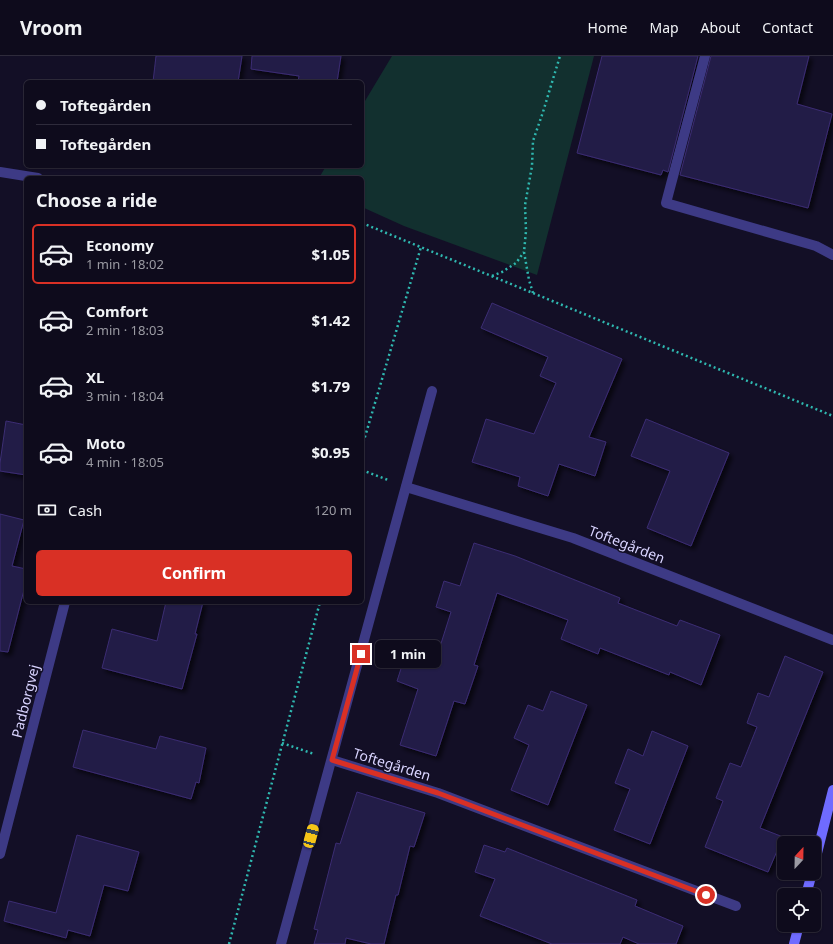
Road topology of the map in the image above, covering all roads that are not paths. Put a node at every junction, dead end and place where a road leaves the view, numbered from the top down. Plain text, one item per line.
1 (705, 56) edge
2 (0, 172) edge
3 (25, 176) edge
4 (833, 255) edge
5 (432, 391) dead end
6 (406, 487) junction
7 (64, 604) edge
8 (833, 640) edge
9 (332, 760) junction
10 (833, 790) edge
11 (821, 837) edge
12 (0, 854) edge
13 (736, 906) dead end
14 (797, 932) edge
15 (281, 944) edge
16 (794, 944) edge

1 - 4 street
2 - 3 street
5 - 6 street, Toftegården
6 - 8 street, Toftegården
6 - 9 street, Toftegården
7 - 12 street, Padborgvej
9 - 13 street, Toftegården
9 - 15 street, Toftegården
10 - 11 street
14 - 16 street

